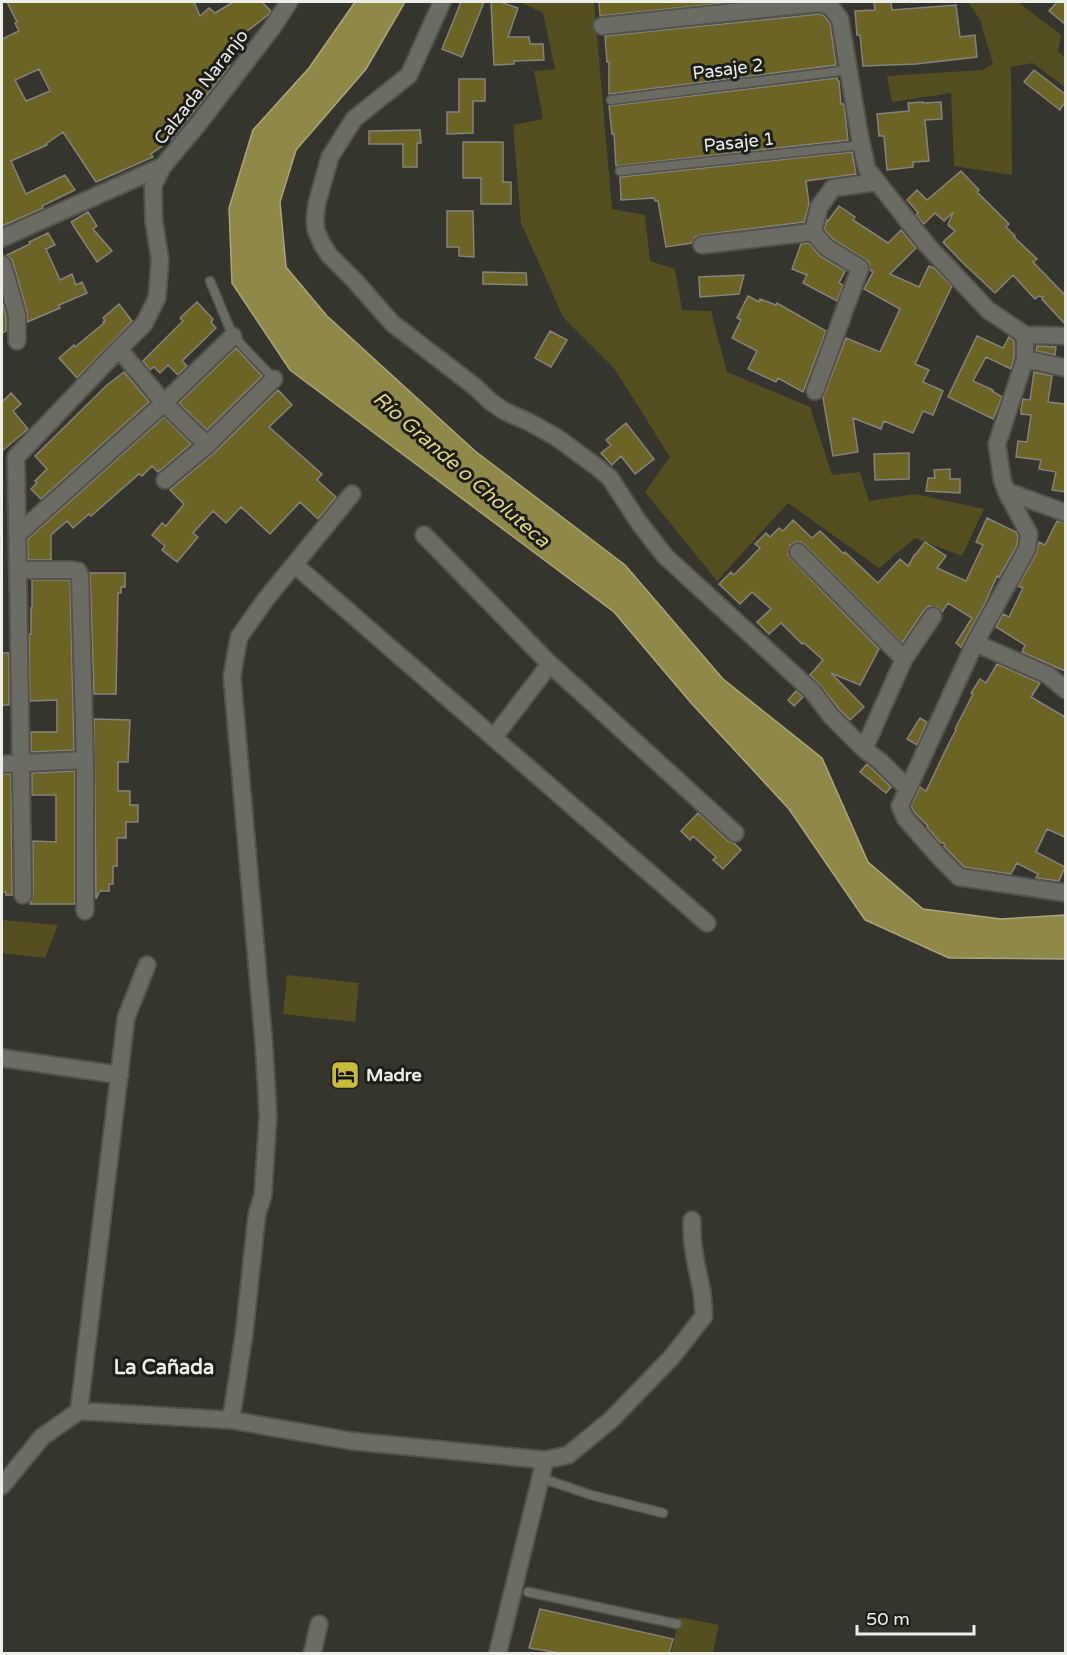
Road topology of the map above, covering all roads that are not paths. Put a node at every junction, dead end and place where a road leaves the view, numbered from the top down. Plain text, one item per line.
1 (289, 2) edge
2 (442, 2) edge
3 (602, 26) dead end
4 (848, 70) junction
5 (611, 100) dead end
6 (862, 146) junction
7 (163, 166) junction
8 (620, 171) dead end
9 (877, 182) junction
10 (813, 232) junction
11 (2, 238) edge
12 (702, 245) dead end
13 (2, 264) edge
14 (210, 281) dead end
15 (1025, 335) junction
16 (233, 336) junction
17 (1065, 336) edge
18 (17, 341) dead end
19 (119, 349) junction
20 (1025, 359) junction
21 (1065, 368) edge
22 (274, 379) joint
23 (815, 391) dead end
24 (164, 403) junction
25 (207, 445) junction
26 (16, 457) junction
27 (2, 472) edge
28 (165, 480) dead end
29 (1006, 491) junction
30 (352, 494) dead end
31 (1065, 513) edge
32 (18, 534) junction
33 (423, 535) dead end
34 (798, 552) dead end
35 (295, 565) junction
36 (18, 570) junction
37 (933, 616) dead end
38 (975, 643) junction
39 (904, 659) junction
40 (550, 664) junction
41 (1065, 690) edge
42 (494, 737) junction
43 (864, 749) junction
44 (85, 760) junction
45 (2, 764) edge
46 (22, 764) junction
47 (908, 789) junction
48 (735, 833) dead end
49 (1065, 893) edge
50 (23, 895) dead end
51 (85, 911) dead end
52 (707, 923) dead end
53 (147, 965) dead end
54 (2, 1058) edge
55 (120, 1075) junction
56 (692, 1220) dead end
57 (79, 1412) junction
58 (231, 1420) junction
59 (545, 1460) junction
60 (540, 1478) junction
61 (2, 1485) edge
62 (663, 1513) dead end
63 (528, 1592) dead end
64 (319, 1624) dead end
65 (677, 1624) dead end
66 (498, 1652) edge
67 (312, 1653) edge

1 - 7 street, Calzada Naranjo
2 - 43 street
3 - 4 street
4 - 5 lane, Pasaje 2
4 - 6 street
6 - 8 lane, Pasaje 1
6 - 9 street
7 - 11 street
7 - 19 street
9 - 10 street
9 - 15 street
10 - 12 street
10 - 23 street
13 - 18 street
14 - 16 lane
15 - 17 street
15 - 20 street
16 - 22 lane
16 - 24 street
19 - 24 street
19 - 26 street
20 - 21 street
20 - 29 street
22 - 25 street
24 - 25 street
24 - 32 street
25 - 28 street
26 - 27 street
26 - 32 street
29 - 31 street
29 - 38 street
30 - 35 street
32 - 36 street
33 - 40 street
34 - 39 street
35 - 42 street
35 - 58 street
36 - 44 street
36 - 46 street
37 - 39 street
38 - 41 street
38 - 47 street
39 - 43 street
40 - 42 street
40 - 48 street
42 - 52 street
43 - 47 street
44 - 46 street
44 - 51 street
45 - 46 street
46 - 50 street
47 - 49 street
53 - 55 street
54 - 55 street
55 - 57 street
56 - 59 street
57 - 58 street
57 - 61 street
58 - 59 street
59 - 60 street
60 - 62 lane
60 - 66 street
63 - 65 lane
64 - 67 street

